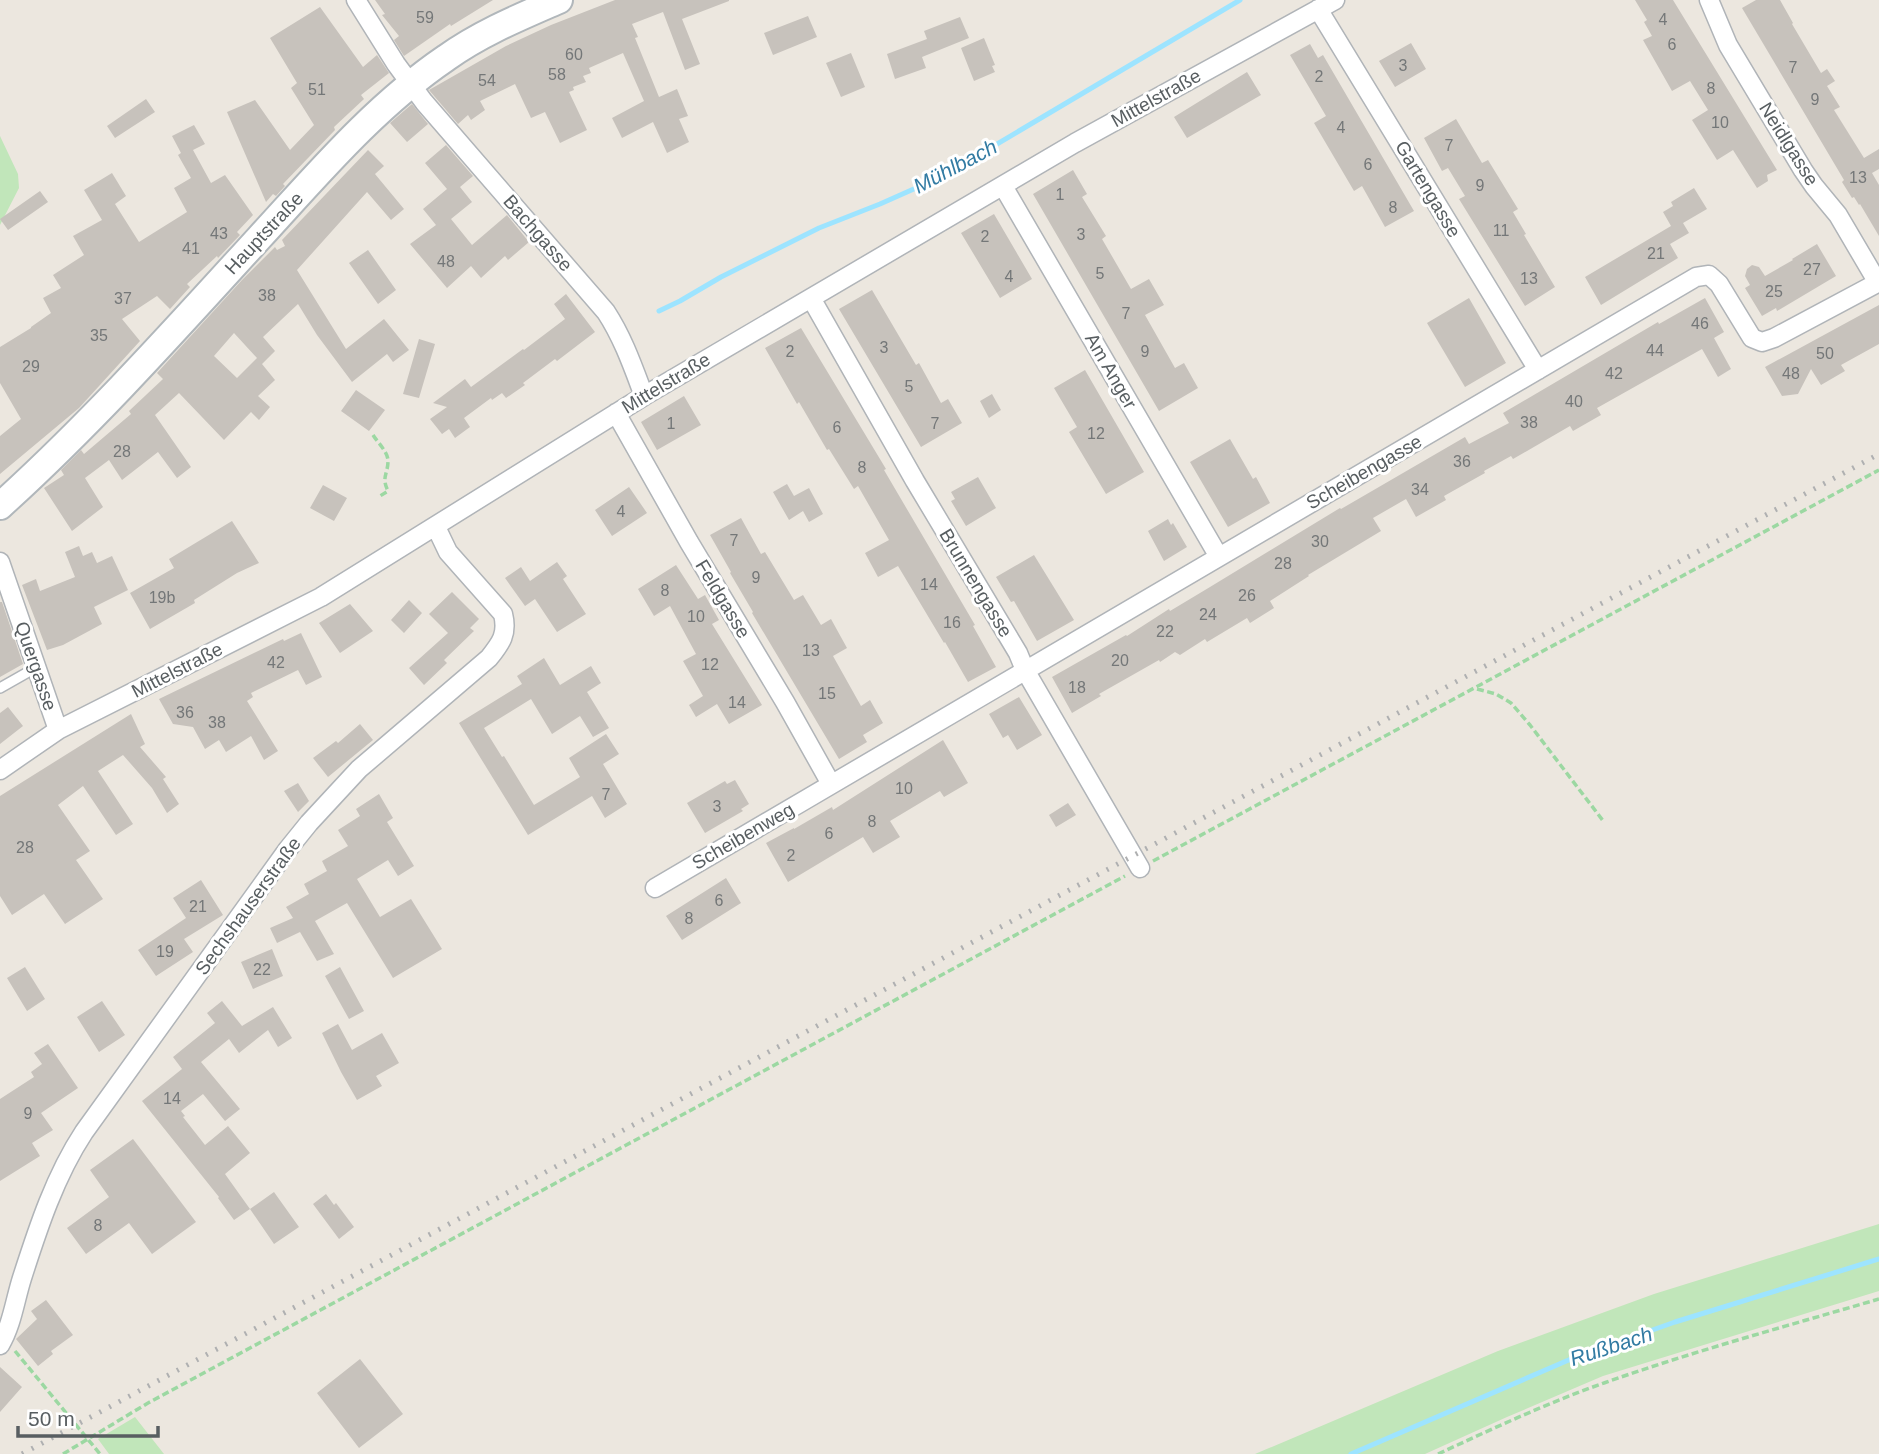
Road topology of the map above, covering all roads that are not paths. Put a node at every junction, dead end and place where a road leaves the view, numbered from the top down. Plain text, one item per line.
1 (356, 0) edge
2 (559, 0) edge
3 (1335, 0) edge
4 (1709, 0) edge
5 (1318, 9) junction
6 (410, 84) junction
7 (1003, 186) junction
8 (1878, 282) edge
9 (811, 298) junction
10 (1538, 370) junction
11 (644, 396) junction
12 (616, 413) junction
13 (0, 506) edge
14 (436, 527) junction
15 (1219, 557) junction
16 (0, 562) edge
17 (37, 667) junction
18 (1025, 670) junction
19 (0, 688) edge
20 (58, 730) junction
21 (0, 770) edge
22 (831, 784) junction
23 (1140, 868) road end
24 (655, 888) dead end
25 (3, 1332) edge

1 - 6 street, Bachgasse
2 - 6 main road, Hauptstraße
3 - 5 street, Mittelstraße
4 - 8 street, Neidlgasse
5 - 7 street, Mittelstraße
5 - 10 street, Gartengasse
6 - 11 street, Bachgasse
6 - 13 main road, Hauptstraße
7 - 9 street, Mittelstraße
7 - 15 street, Am Anger
8 - 10 street, Scheibengasse
9 - 11 street, Mittelstraße
9 - 18 street, Brunnengasse
10 - 15 street, Scheibengasse
11 - 12 street, Mittelstraße
12 - 14 street, Mittelstraße
12 - 22 street, Feldgasse
14 - 20 street, Mittelstraße
14 - 25 street, Sechshauserstraße
15 - 18 street, Scheibengasse
16 - 17 street, Quergasse
17 - 19 lane
17 - 20 street, Quergasse
18 - 22 street, Scheibengasse
18 - 23 street, Brunnengasse
20 - 21 street, Mittelstraße
22 - 24 street, Scheibenweg

